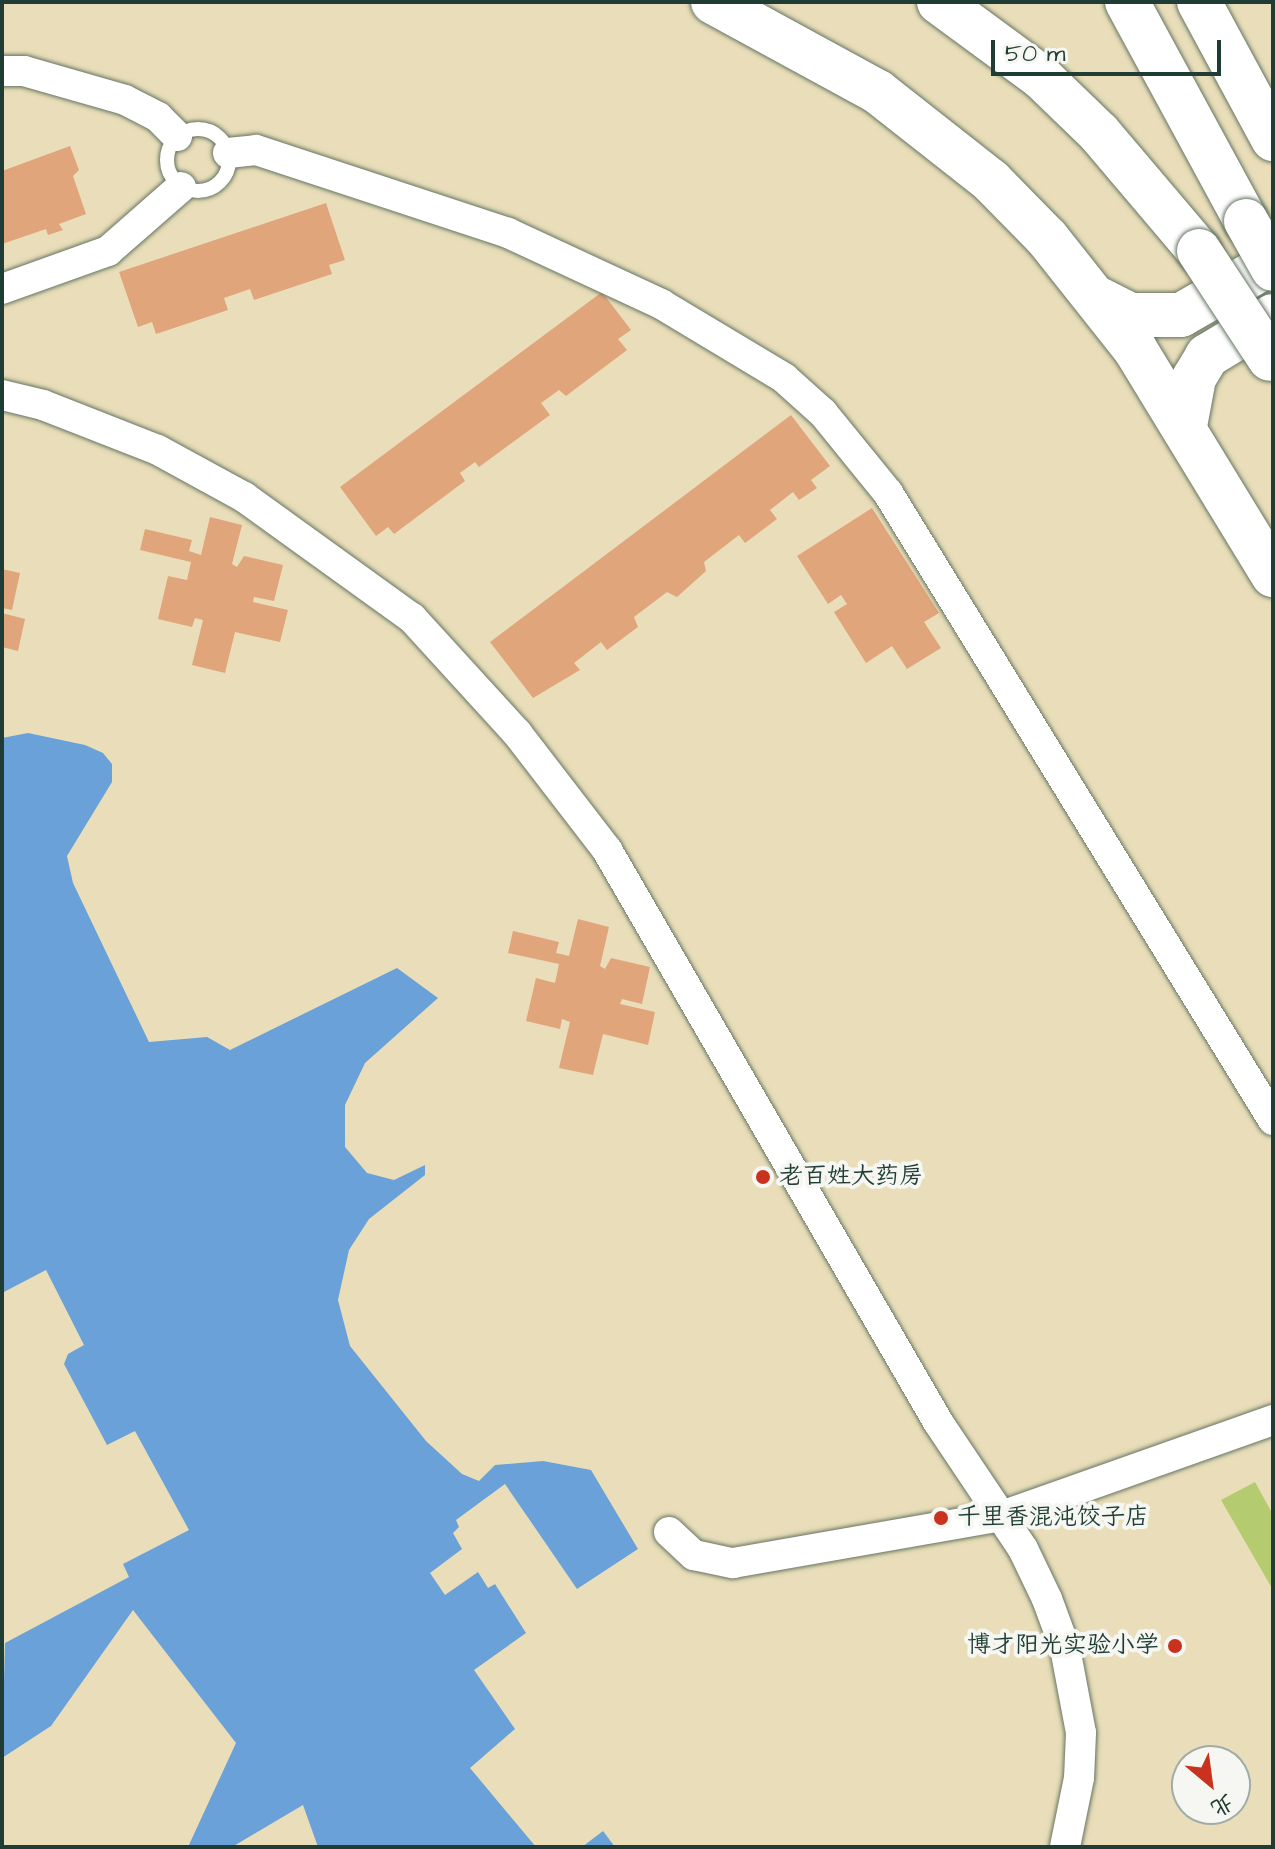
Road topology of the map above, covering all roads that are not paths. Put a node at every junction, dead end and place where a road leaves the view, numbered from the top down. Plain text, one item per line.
1 (713, 2) edge
2 (939, 2) edge
3 (1127, 2) edge
4 (1199, 2) edge
5 (2, 71) edge
6 (177, 136) junction
7 (1273, 139) edge
8 (228, 153) junction
9 (181, 187) junction
10 (1273, 262) edge
11 (1273, 269) edge
12 (2, 289) edge
13 (1226, 290) junction
14 (1099, 299) junction
15 (1273, 316) edge
16 (1271, 362) edge
17 (2, 395) edge
18 (1185, 426) junction
19 (1273, 575) edge
20 (1273, 1120) edge
21 (1273, 1420) edge
22 (1002, 1516) junction
23 (669, 1532) dead end
24 (1065, 1847) edge

1 - 14 main road
2 - 13 main road, bridge
3 - 11 main road, bridge
4 - 7 main road
5 - 6 street
6 - 8 lane
6 - 9 lane
8 - 9 lane
8 - 20 street
9 - 12 street
10 - 13 main road
13 - 14 main road
13 - 16 main road, bridge
14 - 18 main road
15 - 18 main road
17 - 22 street
18 - 19 main road
21 - 22 street
22 - 23 street
22 - 24 street

